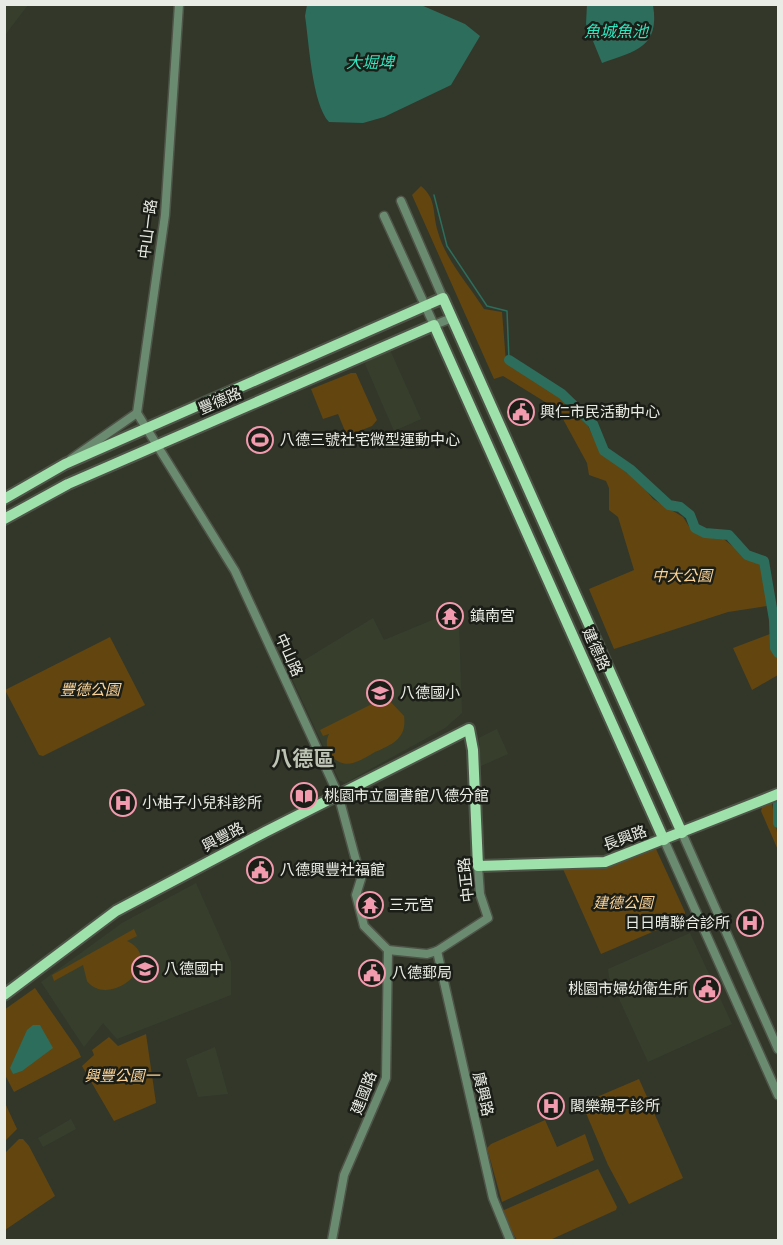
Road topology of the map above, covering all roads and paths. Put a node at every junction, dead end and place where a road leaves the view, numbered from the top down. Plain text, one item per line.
1 (179, 8) edge
2 (401, 201) dead end
3 (384, 216) dead end
4 (443, 298) junction
5 (426, 306) junction
6 (452, 318) junction
7 (435, 325) junction
8 (137, 413) junction
9 (146, 427) junction
10 (156, 445) junction
11 (65, 464) junction
12 (4, 500) edge
13 (4, 519) edge
14 (469, 729) joint
15 (338, 794) junction
16 (776, 794) edge
17 (682, 832) junction
18 (664, 840) junction
19 (478, 866) junction
20 (388, 950) junction
21 (437, 951) junction
22 (4, 995) edge
23 (778, 1049) edge
24 (778, 1095) edge
25 (332, 1240) edge
26 (510, 1240) edge

1 - 8 street, 中山一路
2 - 4 street, 建德路
3 - 5 street, 建德路
4 - 5 main road, 豐德路
4 - 6 main road, 建德路
5 - 7 street, 建德路
5 - 9 main road, 豐德路
6 - 7 street, 豐德路
6 - 17 main road, 建德路
7 - 10 main road, 豐德路
7 - 18 main road, 建德路
8 - 9 street
8 - 11 street
9 - 10 street
9 - 11 main road, 豐德路
10 - 13 main road, 豐德路
10 - 15 street, 中山路
11 - 12 main road, 豐德路
14 - 15 main road, 興豐路
14 - 19 main road, 中正路
15 - 20 street, 中山路
15 - 22 main road, 興豐路
16 - 17 main road, 長興路
17 - 18 main road, 長興路
17 - 23 street, 建德路
18 - 19 main road, 長興路
18 - 24 street, 建德路
19 - 21 street, 中正路
20 - 21 street
20 - 25 street, 建國路
21 - 26 street, 廣興路

